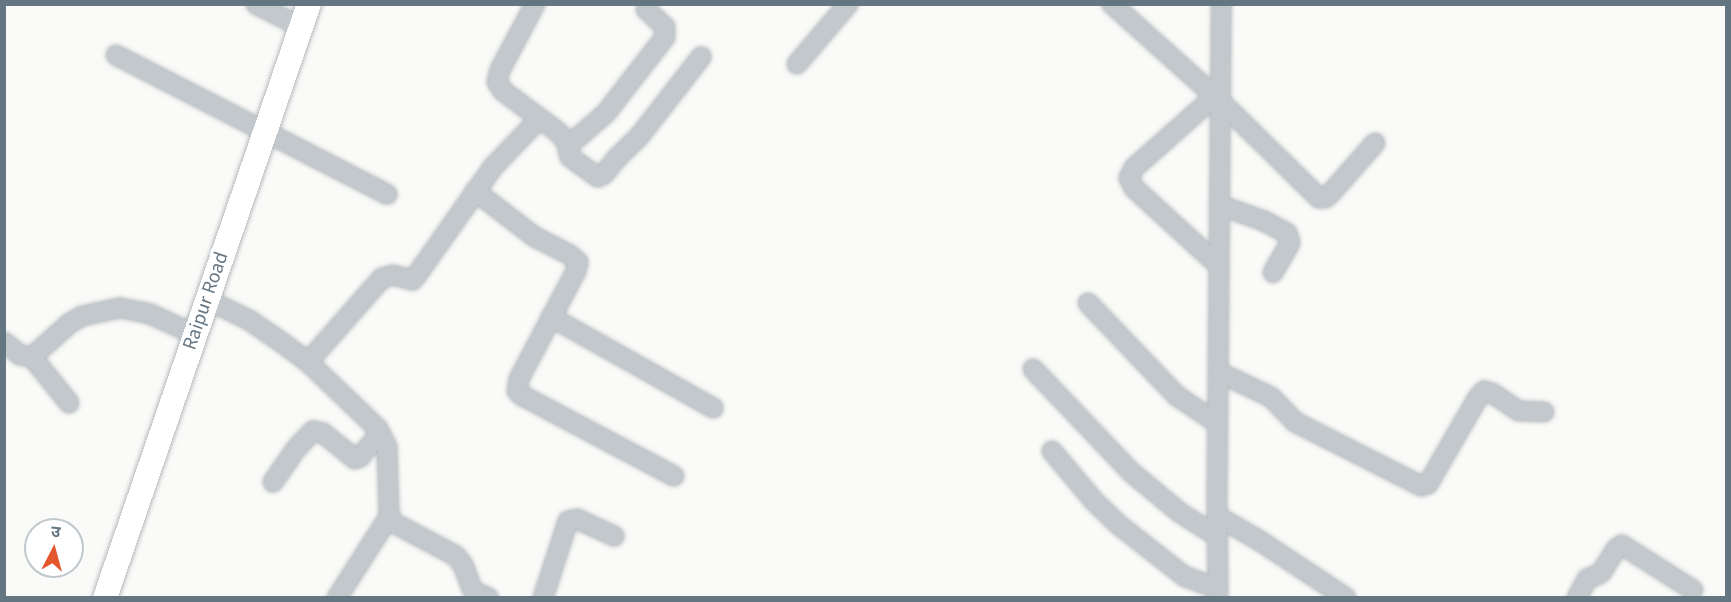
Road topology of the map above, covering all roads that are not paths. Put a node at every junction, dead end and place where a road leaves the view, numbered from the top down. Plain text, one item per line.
1 (256, 4) edge
2 (309, 4) edge
3 (535, 4) edge
4 (848, 4) edge
5 (1112, 4) edge
6 (1221, 4) edge
7 (646, 9) dead end
8 (301, 27) junction
9 (116, 55) dead end
10 (701, 57) dead end
11 (798, 64) dead end
12 (1217, 99) junction
13 (540, 118) junction
14 (265, 131) junction
15 (1375, 143) dead end
16 (568, 146) junction
17 (475, 191) junction
18 (387, 194) dead end
19 (1219, 206) junction
20 (1219, 266) junction
21 (1273, 272) dead end
22 (206, 299) junction
23 (1088, 303) dead end
24 (551, 316) junction
25 (194, 333) junction
26 (4, 342) edge
27 (32, 357) junction
28 (308, 362) junction
29 (1034, 369) dead end
30 (1218, 372) junction
31 (69, 403) dead end
32 (713, 408) dead end
33 (1544, 412) dead end
34 (1217, 423) junction
35 (380, 433) junction
36 (1052, 451) dead end
37 (674, 476) dead end
38 (273, 482) dead end
39 (390, 515) junction
40 (1217, 516) junction
41 (614, 536) dead end
42 (1217, 536) junction
43 (1693, 590) dead end
44 (1218, 593) edge
45 (105, 597) edge
46 (337, 597) edge
47 (489, 597) edge
48 (543, 597) edge
49 (1346, 597) edge
50 (1577, 597) edge

1 - 8 street
2 - 8 main road, Raipur Road
3 - 13 street
4 - 11 street
5 - 12 street
6 - 12 street
7 - 16 street
8 - 14 main road, Raipur Road
9 - 14 street
10 - 16 street
12 - 15 street
12 - 19 street
12 - 20 street
13 - 16 street
13 - 17 street
14 - 18 street
14 - 22 main road, Raipur Road
17 - 24 street
17 - 28 street
19 - 20 street
19 - 21 street
20 - 30 street
22 - 25 main road, Raipur Road
22 - 28 street
23 - 34 street
24 - 32 street
24 - 37 street
25 - 27 street
25 - 45 main road, Raipur Road
26 - 27 street
27 - 31 street
28 - 35 street
29 - 42 street
30 - 33 street
30 - 34 street
34 - 40 street
35 - 38 street
35 - 39 street
36 - 44 street
39 - 46 street
39 - 47 street
40 - 42 street
40 - 49 street
41 - 48 street
42 - 44 street
43 - 50 street

